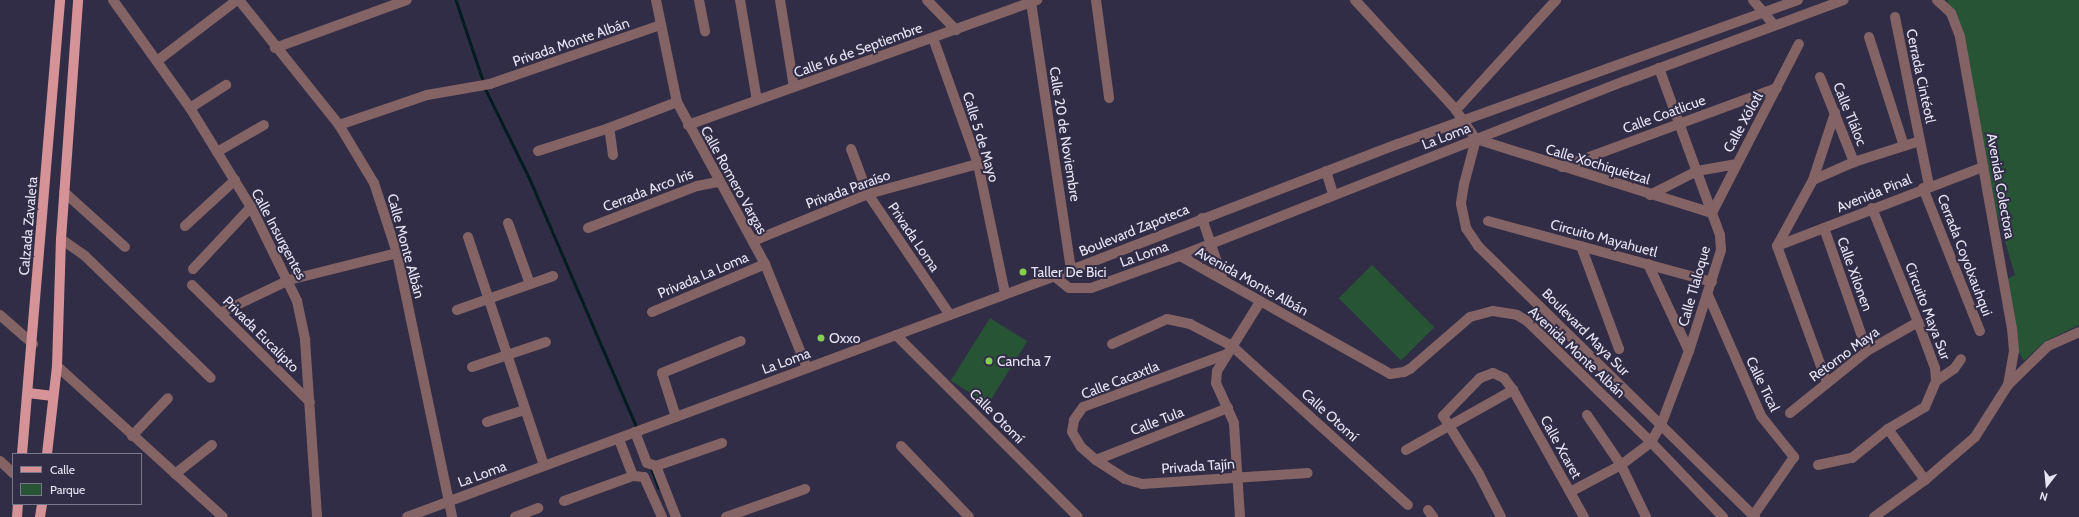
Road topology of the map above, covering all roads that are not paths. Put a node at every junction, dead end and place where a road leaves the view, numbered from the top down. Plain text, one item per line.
1 (60, 0) edge
2 (78, 0) edge
3 (113, 0) edge
4 (238, 0) edge
5 (406, 0) edge
6 (656, 0) edge
7 (699, 0) edge
8 (740, 0) edge
9 (780, 0) edge
10 (927, 0) edge
11 (1096, 0) edge
12 (1354, 0) edge
13 (1556, 0) edge
14 (1753, 0) edge
15 (1798, 0) edge
16 (1844, 0) edge
17 (1937, 0) edge
18 (1034, 1) edge
19 (1764, 12) junction
20 (1895, 17) dead end
21 (660, 25) junction
22 (1774, 26) junction
23 (956, 30) junction
24 (705, 31) dead end
25 (1869, 37) dead end
26 (933, 38) junction
27 (1799, 44) dead end
28 (275, 48) junction
29 (157, 61) junction
30 (1659, 68) junction
31 (1820, 77) dead end
32 (226, 85) dead end
33 (794, 88) junction
34 (1777, 88) junction
35 (1110, 98) dead end
36 (757, 100) junction
37 (677, 102) junction
38 (190, 108) junction
39 (1456, 110) junction
40 (1835, 113) junction
41 (1464, 121) junction
42 (1679, 123) junction
43 (264, 125) dead end
44 (339, 125) junction
45 (688, 125) junction
46 (609, 128) junction
47 (1476, 139) junction
48 (1920, 141) junction
49 (1904, 146) junction
50 (851, 149) dead end
51 (538, 151) dead end
52 (217, 152) junction
53 (613, 155) dead end
54 (1854, 162) junction
55 (978, 164) junction
56 (1735, 164) junction
57 (1562, 167) junction
58 (1983, 167) junction
59 (1326, 171) junction
60 (1697, 172) junction
61 (235, 180) junction
62 (1813, 180) junction
63 (718, 182) junction
64 (1926, 187) junction
65 (64, 192) junction
66 (868, 194) junction
67 (1333, 194) junction
68 (1650, 195) junction
69 (251, 207) junction
70 (1872, 208) junction
71 (1712, 213) junction
72 (1202, 218) junction
73 (1488, 221) dead end
74 (508, 223) dead end
75 (186, 226) dead end
76 (588, 228) dead end
77 (1824, 228) junction
78 (468, 237) dead end
79 (61, 239) junction
80 (753, 241) junction
81 (1212, 243) junction
82 (1581, 246) junction
83 (1777, 246) junction
84 (125, 247) dead end
85 (397, 253) junction
86 (1180, 256) junction
87 (765, 264) junction
88 (1648, 264) junction
89 (193, 269) dead end
90 (1071, 270) junction
91 (553, 276) dead end
92 (1054, 276) junction
93 (288, 280) junction
94 (1223, 280) junction
95 (1712, 282) junction
96 (530, 284) junction
97 (192, 285) dead end
98 (1005, 293) junction
99 (1708, 295) junction
100 (488, 298) junction
101 (1260, 302) junction
102 (457, 310) dead end
103 (652, 312) dead end
104 (220, 313) junction
105 (0, 315) edge
106 (950, 315) junction
107 (1918, 322) junction
108 (1980, 331) dead end
109 (2079, 332) edge
110 (896, 335) junction
111 (741, 341) dead end
112 (546, 342) dead end
113 (33, 344) junction
114 (1112, 344) dead end
115 (1619, 349) dead end
116 (1230, 350) junction
117 (1689, 351) junction
118 (1867, 351) junction
119 (507, 355) junction
120 (1962, 359) dead end
121 (57, 366) junction
122 (472, 367) dead end
123 (807, 368) junction
124 (211, 378) dead end
125 (1936, 381) junction
126 (1827, 383) junction
127 (2008, 385) junction
128 (1513, 390) junction
129 (28, 393) junction
130 (53, 396) junction
131 (168, 398) dead end
132 (310, 402) junction
133 (1228, 408) junction
134 (525, 410) junction
135 (1790, 413) dead end
136 (1587, 415) dead end
137 (676, 417) junction
138 (487, 422) dead end
139 (1661, 425) junction
140 (1450, 426) junction
141 (1888, 429) junction
142 (635, 432) junction
143 (132, 436) junction
144 (619, 439) junction
145 (1651, 442) junction
146 (722, 443) dead end
147 (212, 445) dead end
148 (901, 446) dead end
149 (1406, 450) dead end
150 (22, 453) edge
151 (47, 453) edge
152 (1096, 460) junction
153 (0, 461) edge
154 (1622, 465) junction
155 (1818, 465) dead end
156 (544, 466) junction
157 (656, 466) junction
158 (12, 472) edge
159 (1308, 473) dead end
160 (174, 474) junction
161 (633, 476) junction
162 (1236, 478) junction
163 (1925, 480) junction
164 (805, 489) dead end
165 (1570, 492) junction
166 (449, 501) junction
167 (564, 501) dead end
168 (18, 505) edge
169 (42, 505) edge
170 (1408, 505) dead end
171 (538, 508) dead end
172 (1713, 512) edge
173 (1754, 516) edge
174 (17, 517) edge
175 (40, 517) edge
176 (223, 517) edge
177 (317, 517) edge
178 (407, 517) edge
179 (452, 517) edge
180 (515, 517) edge
181 (662, 517) edge
182 (676, 517) edge
183 (726, 517) edge
184 (969, 517) edge
185 (1078, 517) edge
186 (1240, 517) edge
187 (1501, 517) edge
188 (1584, 517) edge
189 (1646, 517) edge
190 (1723, 517) edge
191 (1874, 517) edge

1 - 113 main road, Calzada Zavaleta
2 - 65 main road
3 - 29 street, Calle Insurgentes
4 - 28 street, Calle Monte Albán
4 - 29 street
5 - 28 street
6 - 21 street, Calle Romero Vargas
7 - 24 street
8 - 36 street
9 - 33 street
10 - 23 street
11 - 35 street
12 - 39 street
13 - 39 street
14 - 19 street
15 - 19 street, Boulevard Zapoteca
16 - 22 street, La Loma
17 - 58 street, Avenida Colectora
18 - 23 street, Calle 16 de Septiembre
18 - 90 street, Calle 20 de Noviembre
19 - 22 street
19 - 41 street, Boulevard Zapoteca
20 - 48 street, Cerrada Cintéotl
21 - 37 street, Calle Romero Vargas
21 - 44 street, Privada Monte Albán
22 - 30 street, La Loma
23 - 26 street, Calle 16 de Septiembre
25 - 49 street
26 - 33 street, Calle 16 de Septiembre
26 - 55 street, Calle 5 de Mayo
27 - 34 street, Calle Xólotl
28 - 44 street, Calle Monte Albán
29 - 38 street, Calle Insurgentes
30 - 42 street, Calle Tlaloque
30 - 47 street, La Loma
31 - 40 street, Calle Tláloc
32 - 38 street
33 - 36 street, Calle 16 de Septiembre
34 - 42 street, Calle Coatlicue
34 - 56 street, Calle Xólotl
36 - 45 street, Calle 16 de Septiembre
37 - 45 street, Calle Romero Vargas
37 - 46 street
38 - 52 street, Calle Insurgentes
39 - 41 street
40 - 54 street, Calle Tláloc
40 - 62 street
41 - 47 street
41 - 59 street, Boulevard Zapoteca
42 - 57 street, Calle Coatlicue
42 - 60 street, Calle Tlaloque
43 - 52 street
44 - 85 street, Calle Monte Albán
45 - 63 street, Calle Romero Vargas
46 - 51 street
46 - 53 street
47 - 57 street, Calle Xochiquétzal
47 - 67 street, La Loma
47 - 139 street, Boulevard Maya Sur
48 - 49 street, Cerrada Cintéotl
48 - 64 street, Cerrada Cintéotl
49 - 54 street, Cerrada Cintéotl
50 - 66 street, Privada Loma
52 - 61 street, Calle Insurgentes
54 - 62 street, Cerrada Cintéotl
55 - 66 street, Privada Paraíso
55 - 98 street, Calle 5 de Mayo
56 - 60 street
56 - 71 street, Calle Xólotl
57 - 68 street, Calle Xochiquétzal
58 - 64 street, Avenida Pinal
58 - 127 street, Avenida Colectora
59 - 67 street
59 - 72 street, Boulevard Zapoteca
60 - 68 street
60 - 71 street, Calle Tlaloque
61 - 69 street, Calle Insurgentes
61 - 75 street
62 - 83 street
63 - 76 street, Cerrada Arco Iris
63 - 80 street, Calle Romero Vargas
64 - 70 street, Avenida Pinal
64 - 108 street, Cerrada Coyolxauhqui
65 - 79 main road
65 - 84 street
66 - 80 street, Privada Paraíso
66 - 106 street, Privada Loma
67 - 81 street, La Loma
68 - 71 street, Calle Xochiquétzal
69 - 89 street
69 - 93 street, Calle Insurgentes
70 - 77 street, Avenida Pinal
70 - 107 street, Circuito Maya Sur
71 - 95 street, Calle Tlaloque
72 - 81 street
72 - 90 street, Boulevard Zapoteca
73 - 82 street, Circuito Mayahuetl
74 - 96 street
77 - 83 street, Avenida Pinal
77 - 118 street, Calle Xilonen
78 - 100 street
79 - 121 main road
79 - 124 street
80 - 87 street, Calle Romero Vargas
81 - 86 street, La Loma
81 - 94 street
82 - 88 street, Circuito Mayahuetl
82 - 115 street
83 - 126 street
85 - 93 street
85 - 166 street, Calle Monte Albán
86 - 92 street, La Loma
86 - 94 street, Avenida Monte Albán
87 - 103 street, Privada La Loma
87 - 123 street, Calle Romero Vargas
88 - 95 street, Circuito Mayahuetl
88 - 117 street
90 - 92 street, Boulevard Zapoteca
91 - 96 street
92 - 98 street, La Loma
93 - 104 street
93 - 132 street, Calle Insurgentes
94 - 101 street, Avenida Monte Albán
95 - 99 street, Calle Tlaloque
96 - 100 street
97 - 104 street, Privada Eucalipto
98 - 106 street, La Loma
99 - 117 street, Calle Tlaloque
99 - 173 street, Calle Tical
100 - 102 street
100 - 119 street
101 - 116 street
101 - 145 street, Avenida Monte Albán
104 - 132 street, Privada Eucalipto
105 - 113 street
106 - 110 street, La Loma
107 - 118 street, Retorno Maya
107 - 125 street, Circuito Maya Sur
109 - 127 street
110 - 123 street, La Loma
110 - 185 street, Calle Otomí
111 - 137 street
112 - 119 street
113 - 129 main road, Calzada Zavaleta
114 - 116 street, Calle Otomí
116 - 133 street
116 - 152 street, Calle Cacaxtla
116 - 170 street, Calle Otomí
117 - 139 street, Calle Tlaloque
118 - 126 street, Retorno Maya
119 - 122 street
119 - 134 street
120 - 125 street
121 - 130 main road
121 - 143 street
123 - 137 street, La Loma
125 - 141 street, Circuito Maya Sur
126 - 135 street, Retorno Maya
127 - 163 street
128 - 140 street
128 - 140 street, Calle Xcaret
128 - 165 street, Calle Xcaret
129 - 130 main road
129 - 150 main road, Calzada Zavaleta
130 - 151 main road
131 - 143 street
132 - 177 street, Calle Insurgentes
133 - 152 street, Calle Tula
133 - 162 street
134 - 138 street
134 - 156 street
136 - 154 street
137 - 142 street, La Loma
139 - 145 street, Calle Tlaloque
139 - 173 street, Boulevard Maya Sur
140 - 149 street
140 - 187 street
141 - 155 street, Circuito Maya Sur
141 - 163 street
142 - 144 street, La Loma
142 - 157 street
143 - 160 street
144 - 156 street, La Loma
144 - 161 street
145 - 154 street
145 - 172 street, Avenida Monte Albán
146 - 157 street
147 - 160 street
148 - 184 street
152 - 162 street, Privada Tajín
153 - 158 street
154 - 165 street
154 - 189 street
156 - 166 street, La Loma
157 - 182 street
159 - 162 street, Privada Tajín
160 - 176 street
161 - 167 street
161 - 181 street
162 - 186 street
163 - 191 street
164 - 183 street
165 - 188 street, Calle Xcaret
166 - 178 street, La Loma
166 - 179 street, Calle Monte Albán
168 - 174 main road
169 - 175 main road
171 - 180 street
172 - 190 street, Avenida Monte Albán

